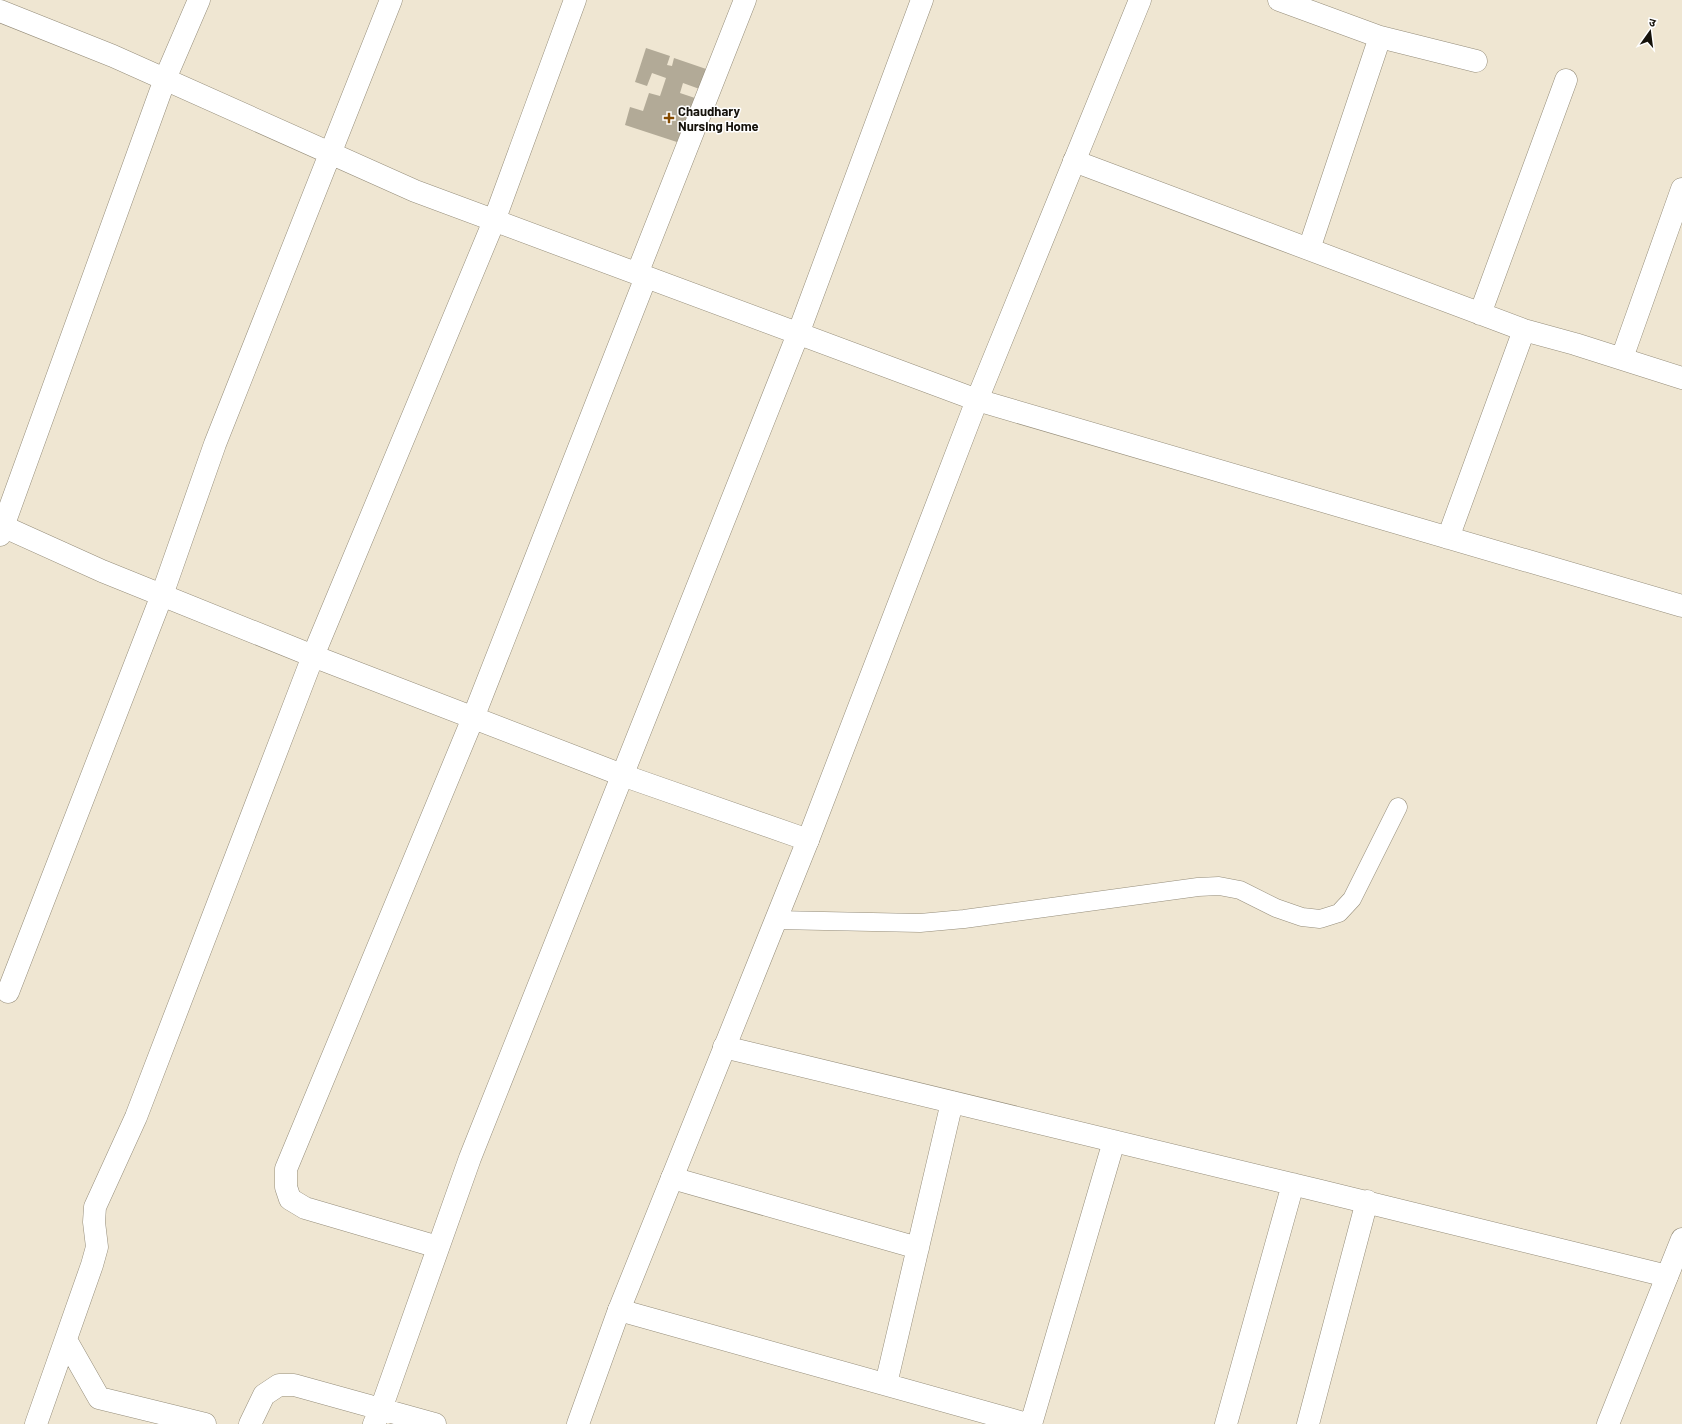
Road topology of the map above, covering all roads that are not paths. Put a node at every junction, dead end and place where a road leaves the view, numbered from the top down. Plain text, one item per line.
1 (199, 0) edge
2 (391, 0) edge
3 (575, 0) edge
4 (745, 0) edge
5 (922, 0) edge
6 (1140, 0) edge
7 (1279, 0) edge
8 (0, 11) edge
9 (1380, 37) junction
10 (1476, 60) dead end
11 (165, 79) junction
12 (1566, 80) dead end
13 (330, 153) junction
14 (1074, 161) junction
15 (1682, 189) edge
16 (494, 221) junction
17 (1309, 249) junction
18 (642, 276) junction
19 (1480, 314) junction
20 (1524, 330) junction
21 (798, 334) junction
22 (1622, 358) junction
23 (1682, 378) edge
24 (977, 400) junction
25 (1, 529) edge
26 (1448, 538) junction
27 (162, 595) junction
28 (1682, 606) edge
29 (313, 656) junction
30 (472, 718) junction
31 (622, 775) junction
32 (1398, 807) dead end
33 (808, 840) junction
34 (776, 920) junction
35 (8, 992) dead end
36 (724, 1047) junction
37 (952, 1102) junction
38 (1114, 1141) junction
39 (672, 1178) junction
40 (1293, 1184) junction
41 (1367, 1201) junction
42 (1682, 1239) edge
43 (438, 1247) junction
44 (918, 1248) junction
45 (1667, 1276) junction
46 (618, 1310) junction
47 (66, 1340) junction
48 (886, 1384) junction
49 (377, 1417) edge
50 (36, 1424) edge
51 (205, 1424) edge
52 (250, 1424) edge
53 (435, 1424) edge
54 (578, 1424) edge
55 (1027, 1424) edge
56 (1031, 1424) edge
57 (1226, 1424) edge
58 (1308, 1424) edge
59 (1608, 1424) edge

1 - 11 street
2 - 13 street
3 - 16 street
4 - 18 street
5 - 21 street
6 - 14 street
7 - 9 street
8 - 11 street
9 - 10 street
9 - 17 street
11 - 13 street
11 - 25 street
12 - 19 street
13 - 16 street
13 - 27 street
14 - 17 street
14 - 24 street
15 - 22 street
16 - 18 street
16 - 29 street
17 - 19 street
18 - 21 street
18 - 30 street
19 - 20 street
20 - 22 street
20 - 26 street
21 - 24 street
21 - 31 street
22 - 23 street
24 - 26 street
24 - 33 street
25 - 27 street
26 - 28 street
27 - 29 street
27 - 35 street
29 - 30 street
29 - 47 street
30 - 31 street
30 - 43 street
31 - 33 street
31 - 43 street
32 - 34 lane
33 - 34 street
34 - 36 street
36 - 37 street
36 - 39 street
37 - 38 street
37 - 44 street
38 - 40 street
38 - 56 street
39 - 44 street
39 - 46 street
40 - 41 street
40 - 57 street
41 - 45 street
41 - 58 street
42 - 45 street
43 - 49 street
44 - 48 street
45 - 59 street
46 - 48 street
46 - 54 street
47 - 50 street
47 - 51 street
48 - 55 street
49 - 52 street
49 - 53 street

